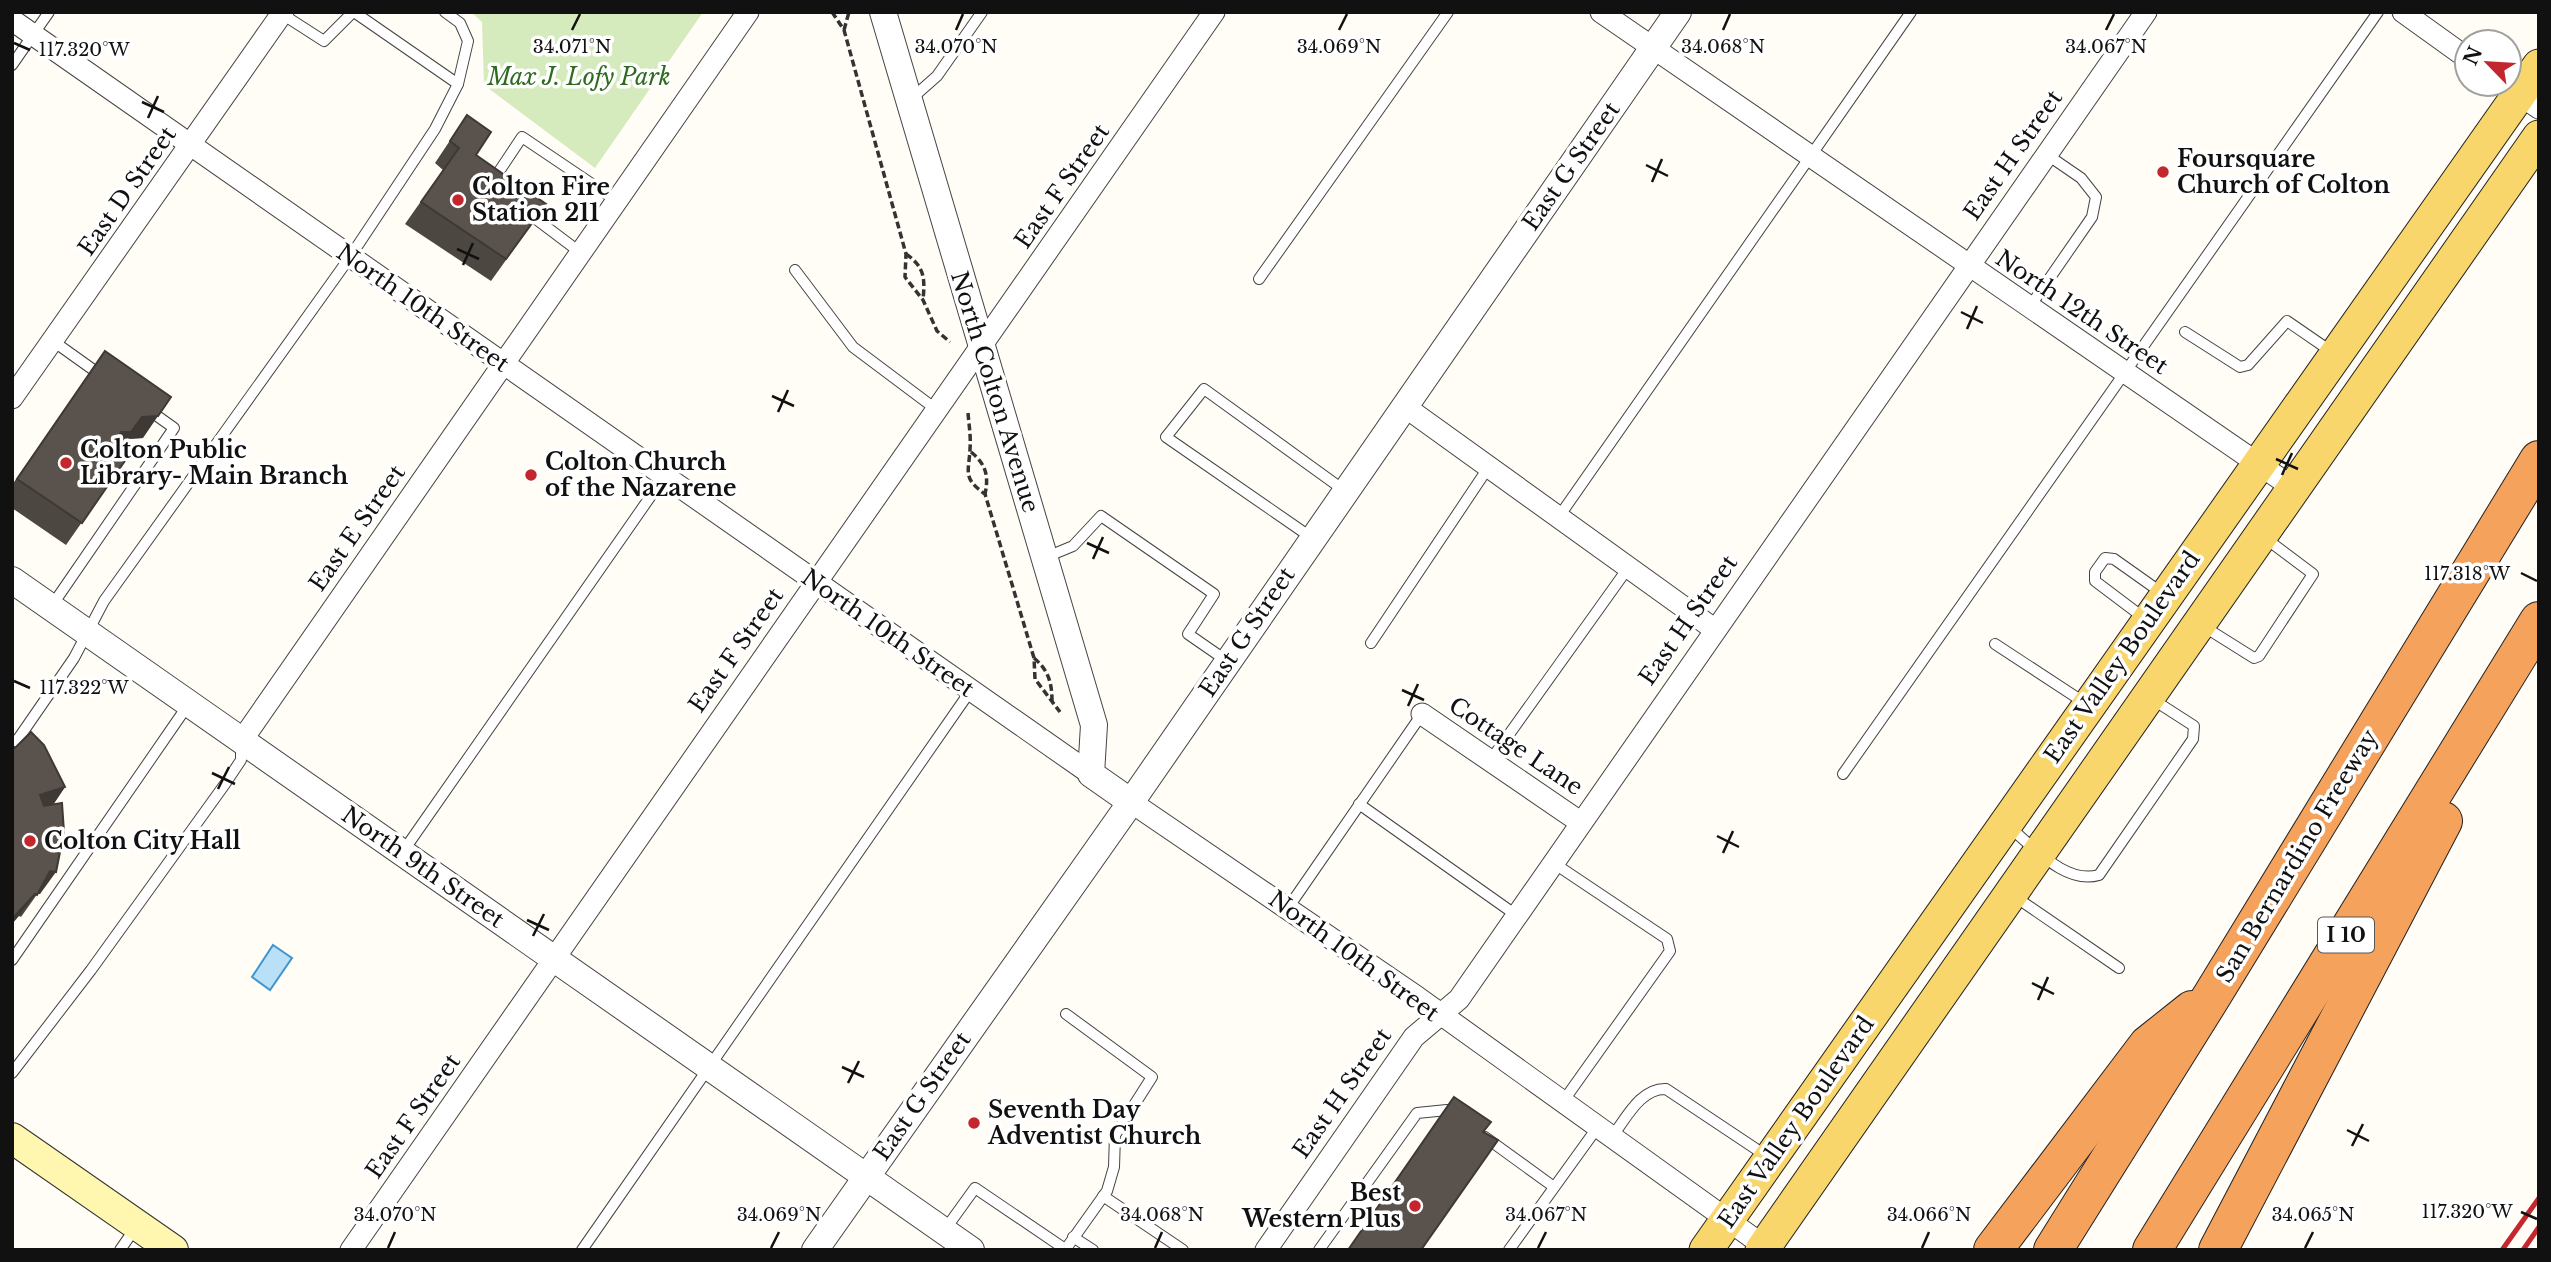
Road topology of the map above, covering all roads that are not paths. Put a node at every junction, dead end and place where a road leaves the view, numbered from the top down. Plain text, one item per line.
1 (49, 12) edge
2 (354, 12) edge
3 (444, 12) edge
4 (748, 12) edge
5 (883, 12) edge
6 (982, 12) edge
7 (1214, 12) edge
8 (1448, 12) edge
9 (1601, 12) edge
10 (1678, 12) edge
11 (1911, 12) edge
12 (2146, 12) edge
13 (2378, 12) edge
14 (2403, 12) edge
15 (283, 13) edge
16 (12, 20) edge
17 (33, 35) junction
18 (2453, 48) edge
19 (1652, 49) junction
20 (12, 65) edge
21 (2539, 66) edge
22 (458, 85) junction
23 (2523, 93) edge
24 (2520, 98) edge
25 (909, 101) junction
26 (2539, 137) edge
27 (191, 147) junction
28 (2046, 154) junction
29 (1811, 159) junction
30 (501, 192) edge
31 (512, 200) edge
32 (617, 201) junction
33 (581, 253) junction
34 (350, 257) junction
35 (1967, 266) junction
36 (795, 270) dead end
37 (1259, 279) dead end
38 (2029, 308) junction
39 (2185, 332) dead end
40 (53, 341) junction
41 (982, 346) junction
42 (2337, 356) junction
43 (504, 364) junction
44 (2127, 373) junction
45 (108, 381) edge
46 (12, 398) edge
47 (141, 404) edge
48 (1404, 406) junction
49 (937, 410) junction
50 (2539, 460) edge
51 (2261, 464) junction
52 (1488, 468) junction
53 (664, 477) junction
54 (2292, 487) junction
55 (1345, 491) junction
56 (1558, 518) junction
57 (2259, 534) junction
58 (1312, 538) junction
59 (1044, 558) junction
60 (1628, 568) junction
61 (12, 580) edge
62 (815, 582) junction
63 (51, 607) junction
64 (2155, 607) junction
65 (2539, 621) edge
66 (2198, 622) junction
67 (1714, 629) junction
68 (86, 632) junction
69 (2539, 639) edge
70 (1371, 643) dead end
71 (1995, 644) dead end
72 (1227, 661) junction
73 (971, 690) junction
74 (2147, 695) junction
75 (188, 705) junction
76 (2088, 705) junction
77 (1422, 714) joint
78 (12, 740) edge
79 (242, 740) junction
80 (1490, 761) junction
81 (1091, 774) junction
82 (1843, 774) dead end
83 (1131, 802) junction
84 (1359, 804) junction
85 (1580, 822) junction
86 (2005, 823) junction
87 (2038, 850) junction
88 (402, 853) junction
89 (1552, 862) junction
90 (2009, 893) junction
91 (1288, 908) junction
92 (1516, 915) junction
93 (555, 959) junction
94 (12, 960) edge
95 (2119, 968) dead end
96 (2213, 994) junction
97 (1066, 1014) dead end
98 (1439, 1016) junction
99 (708, 1066) junction
100 (12, 1073) edge
101 (1562, 1103) junction
102 (1468, 1125) edge
103 (1479, 1133) edge
104 (1604, 1133) junction
105 (12, 1138) edge
106 (1771, 1159) junction
107 (865, 1176) junction
108 (1554, 1187) junction
109 (1103, 1196) junction
110 (1727, 1220) junction
111 (137, 1225) junction
112 (944, 1231) junction
113 (1073, 1237) junction
114 (1765, 1248) edge
115 (120, 1250) edge
116 (173, 1250) edge
117 (351, 1250) edge
118 (582, 1250) edge
119 (814, 1250) edge
120 (971, 1250) edge
121 (1065, 1250) edge
122 (1093, 1250) edge
123 (1183, 1250) edge
124 (1266, 1250) edge
125 (1319, 1250) edge
126 (1509, 1250) edge
127 (1706, 1250) edge
128 (1993, 1250) edge
129 (2053, 1250) edge
130 (2152, 1250) edge
131 (2218, 1250) edge

1 - 17 lane
2 - 15 lane
2 - 22 lane
3 - 22 lane
4 - 32 street, East E Street
5 - 25 street, North Colton Avenue
6 - 25 lane
7 - 41 street, East F Street
8 - 37 lane
9 - 19 street, North 12th Street
10 - 19 street, East G Street
11 - 29 lane
12 - 28 street, East H Street
13 - 44 lane
14 - 18 street
15 - 27 street, East D Street
16 - 17 street, North 10th Street
17 - 20 lane
17 - 27 street, North 10th Street
19 - 29 street, North 12th Street
19 - 48 street, East G Street
21 - 23 main road, East Valley Boulevard
22 - 34 lane
24 - 42 main road, East Valley Boulevard
25 - 41 street, North Colton Avenue
26 - 54 main road, East Valley Boulevard
27 - 34 street, North 10th Street
27 - 40 street, East D Street
28 - 35 street, East H Street
28 - 38 lane
29 - 35 street, North 12th Street
29 - 56 lane
30 - 32 lane
31 - 33 lane
32 - 33 street, East E Street
33 - 43 street, East E Street
34 - 43 street, North 10th Street
34 - 68 lane
35 - 38 street, North 12th Street
35 - 67 street, East H Street
36 - 49 lane
38 - 44 street, North 12th Street
39 - 42 lane
40 - 45 lane
40 - 46 street, East D Street
41 - 49 street, East F Street
41 - 59 street, North Colton Avenue
42 - 51 main road, East Valley Boulevard
43 - 53 street, North 10th Street
43 - 79 street, East E Street
44 - 51 street, North 12th Street
44 - 82 lane
47 - 63 lane
48 - 52 street
48 - 55 street, East G Street
49 - 62 street, East F Street
50 - 96 highway, San Bernardino Freeway
51 - 54 street, North 12th Street
51 - 64 main road, East Valley Boulevard
52 - 56 street
52 - 70 lane
53 - 62 street, North 10th Street
53 - 88 lane
54 - 57 main road, East Valley Boulevard
55 - 58 street, East G Street
55 - 58 lane
56 - 60 street
57 - 66 main road, East Valley Boulevard
57 - 66 lane
58 - 72 street, East G Street
59 - 72 lane
59 - 81 street, North Colton Avenue
60 - 67 street
60 - 80 lane
61 - 63 street, North 9th Street
62 - 73 street, North 10th Street
62 - 93 street, East F Street
63 - 68 street, North 9th Street
64 - 64 lane
64 - 76 main road, East Valley Boulevard
65 - 130 highway, I 10
66 - 74 main road, East Valley Boulevard
67 - 85 street, East H Street
68 - 75 street, North 9th Street
68 - 78 lane
69 - 131 highway
71 - 76 lane
72 - 83 street, East G Street
73 - 81 street, North 10th Street
73 - 99 lane
74 - 87 main road, East Valley Boulevard
74 - 87 lane
75 - 79 street, North 9th Street
75 - 94 lane
76 - 86 main road, East Valley Boulevard
77 - 80 street, Cottage Lane
77 - 84 lane
79 - 88 street, North 9th Street
79 - 100 lane, East E Street
80 - 85 street, Cottage Lane
81 - 83 street, North 10th Street
83 - 91 street, North 10th Street
83 - 107 street, East G Street
84 - 91 lane
84 - 92 lane
85 - 89 street, East H Street
86 - 87 lane
86 - 106 main road, East Valley Boulevard
87 - 90 main road, East Valley Boulevard
88 - 93 street, North 9th Street
89 - 92 street, East H Street
89 - 101 lane
90 - 95 lane
90 - 114 main road, East Valley Boulevard
91 - 98 street, North 10th Street
92 - 98 street, East H Street
93 - 99 street, North 9th Street
93 - 117 street, East F Street
96 - 128 highway
96 - 129 highway, San Bernardino Freeway
97 - 109 lane
98 - 101 street, North 10th Street
98 - 124 street, East H Street
99 - 107 street, North 9th Street
99 - 118 lane
101 - 104 street, North 10th Street
102 - 125 lane
103 - 108 lane
104 - 106 lane
104 - 108 lane
104 - 110 street, North 10th Street
105 - 111 main road
106 - 110 main road, East Valley Boulevard
107 - 112 street, North 9th Street
107 - 119 street, East G Street
108 - 126 lane
109 - 113 lane
109 - 123 lane
110 - 114 street, North 10th Street
110 - 127 main road, East Valley Boulevard
111 - 115 lane
111 - 116 main road
112 - 120 street, North 9th Street
112 - 121 lane
113 - 121 lane
113 - 122 lane

